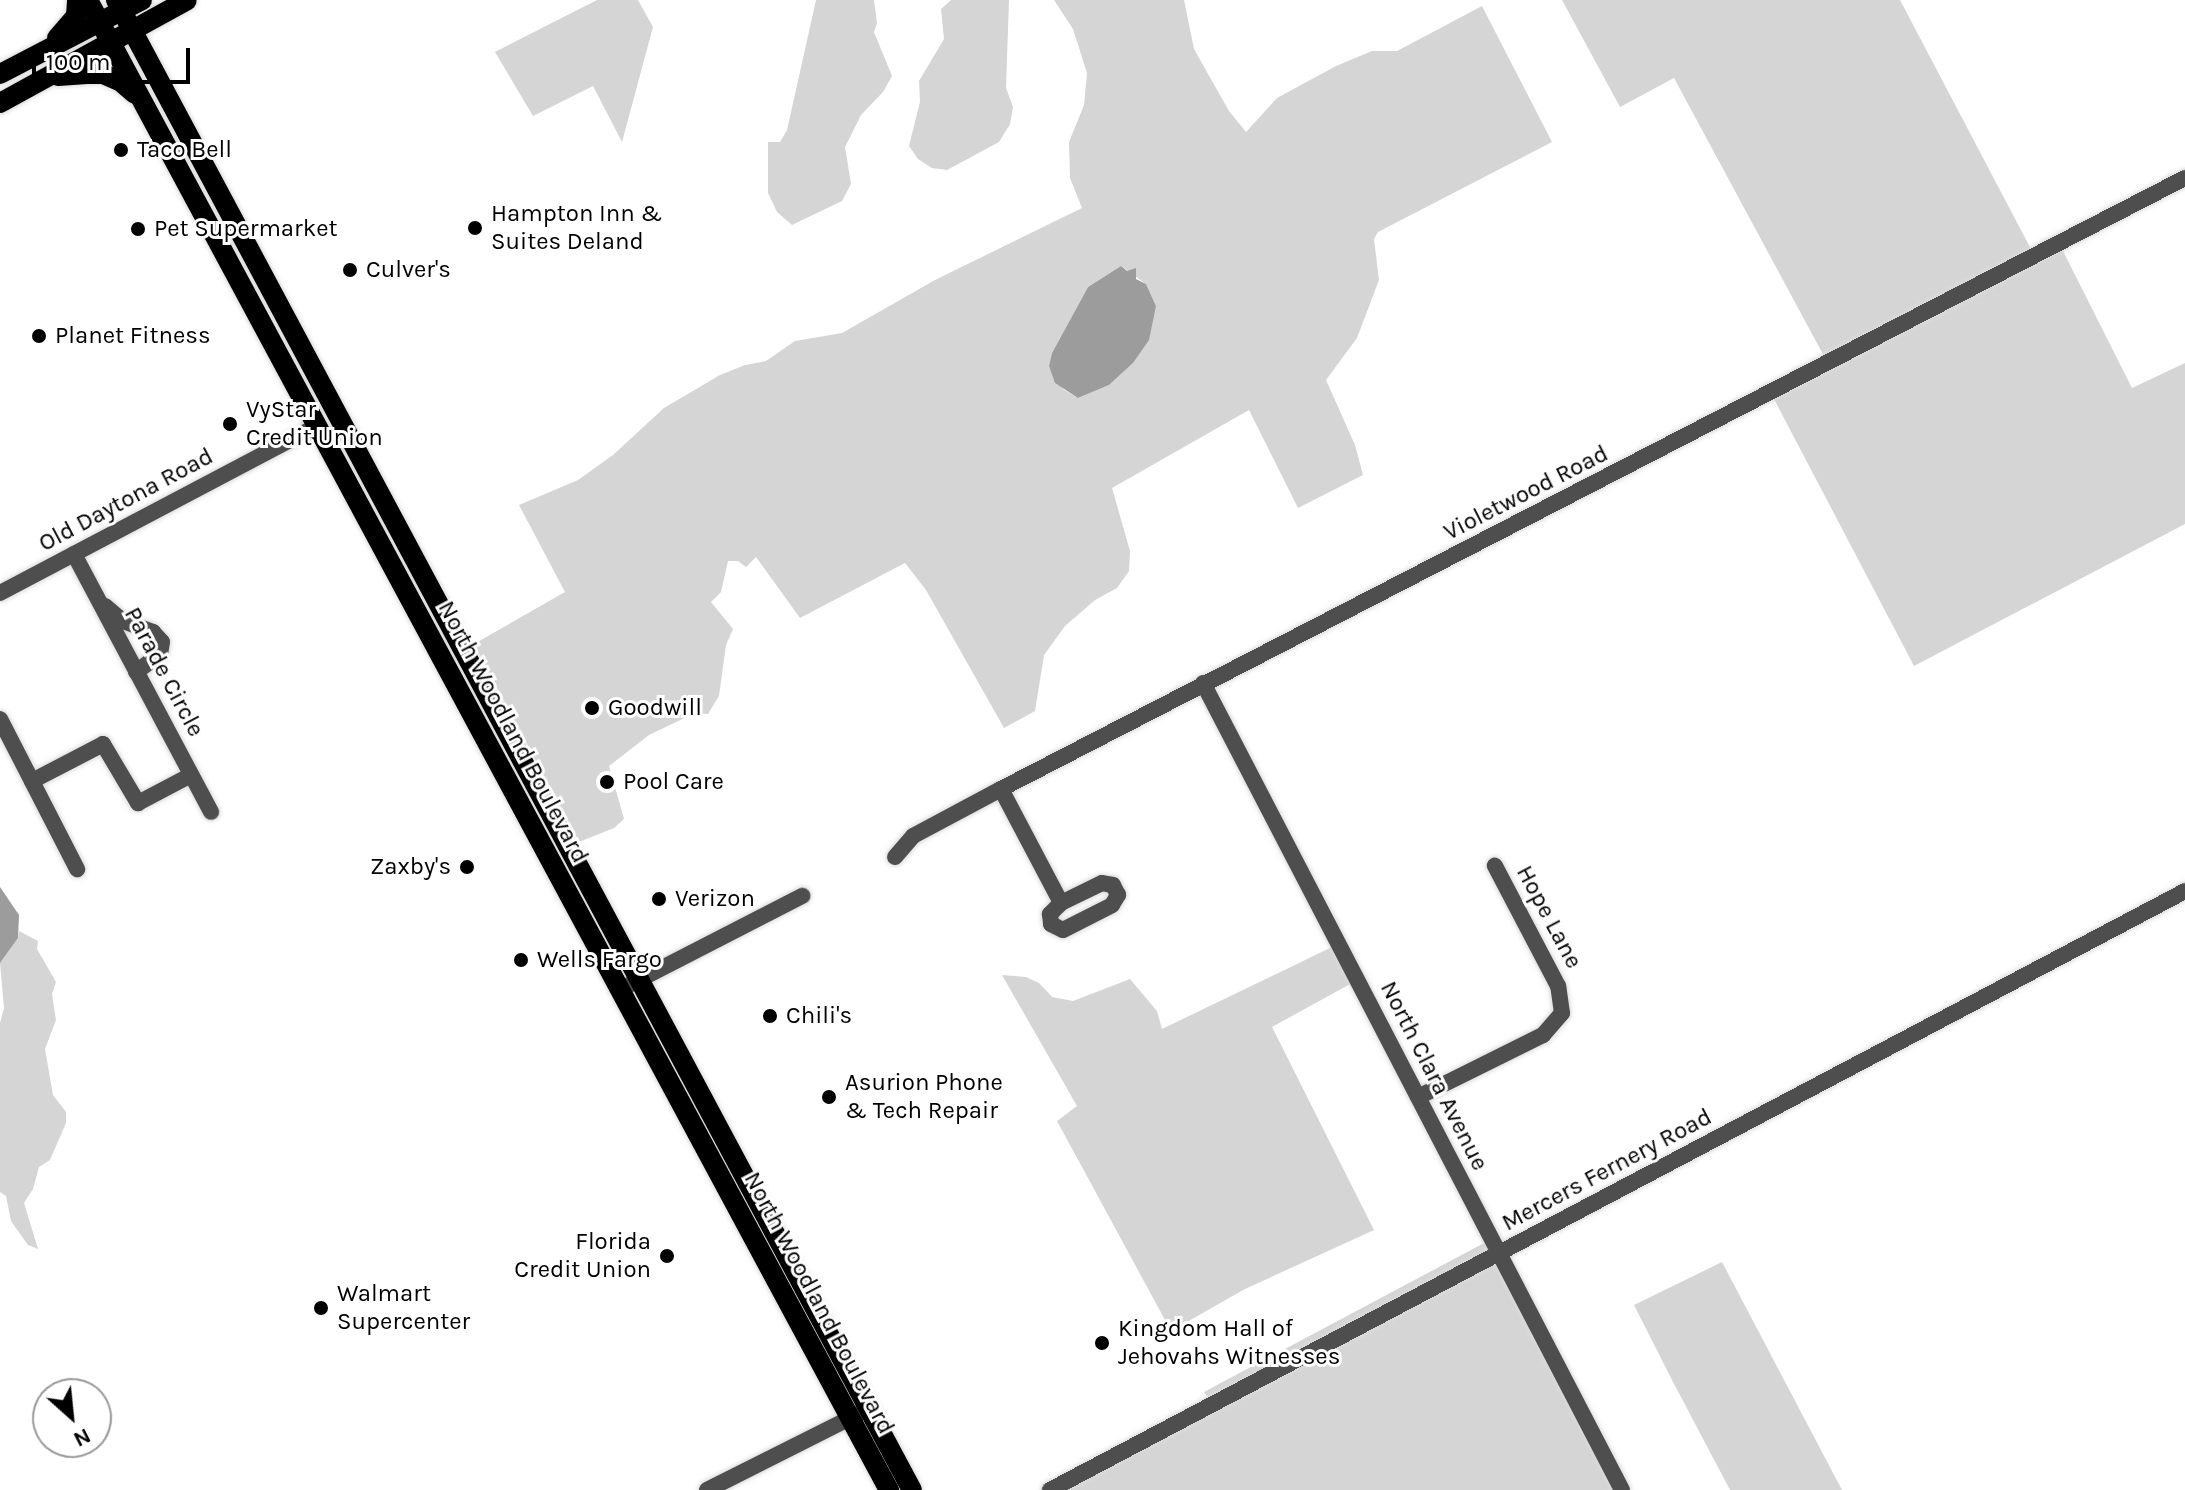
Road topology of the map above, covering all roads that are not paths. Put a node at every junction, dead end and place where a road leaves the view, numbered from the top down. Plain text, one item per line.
1 (77, 0) edge
2 (88, 0) edge
3 (142, 0) edge
4 (187, 0) edge
5 (119, 6) edge
6 (100, 22) junction
7 (132, 30) junction
8 (111, 41) junction
9 (46, 50) junction
10 (0, 74) edge
11 (46, 77) junction
12 (142, 100) junction
13 (0, 103) edge
14 (2185, 178) edge
15 (239, 282) junction
16 (284, 313) junction
17 (303, 401) junction
18 (341, 420) junction
19 (317, 426) junction
20 (390, 510) junction
21 (74, 554) junction
22 (0, 593) edge
23 (99, 601) junction
24 (136, 672) junction
25 (1203, 683) junction
26 (478, 700) junction
27 (0, 719) edge
28 (191, 775) junction
29 (32, 781) junction
30 (1001, 789) junction
31 (211, 812) dead end
32 (895, 857) dead end
33 (1495, 866) dead end
34 (77, 869) dead end
35 (2185, 891) edge
36 (802, 896) dead end
37 (1061, 903) dead end
38 (630, 985) junction
39 (1418, 1097) junction
40 (1499, 1254) junction
41 (860, 1413) junction
42 (707, 1490) edge
43 (889, 1490) edge
44 (912, 1490) edge
45 (1050, 1490) edge
46 (1622, 1490) edge

1 - 9 main road
2 - 6 main road, North Woodland Boulevard
3 - 5 main road
4 - 7 main road
5 - 6 main road
5 - 7 main road, North Woodland Boulevard
6 - 8 main road, North Woodland Boulevard
6 - 9 main road
7 - 8 main road
7 - 16 main road, North Woodland Boulevard
8 - 11 main road
8 - 12 main road, North Woodland Boulevard
9 - 10 main road
11 - 12 main road
11 - 13 main road
12 - 15 main road, North Woodland Boulevard
14 - 25 street, Violetwood Road
15 - 16 main road
15 - 17 main road, North Woodland Boulevard
16 - 18 main road, North Woodland Boulevard
17 - 18 main road
17 - 19 main road, North Woodland Boulevard
18 - 20 main road, North Woodland Boulevard
19 - 20 main road
19 - 21 street, Old Daytona Road
19 - 26 main road, North Woodland Boulevard
20 - 26 main road, North Woodland Boulevard
21 - 22 street, Old Daytona Road
21 - 23 street, Parade Circle
23 - 24 street, Parade Circle
23 - 24 street
24 - 28 street, Parade Circle
25 - 30 street, Violetwood Road
25 - 39 street, North Clara Avenue
26 - 38 main road, North Woodland Boulevard
26 - 38 main road, North Woodland Boulevard
27 - 29 street
28 - 29 street
28 - 31 street, Parade Circle
29 - 34 street
30 - 32 street, Violetwood Road
30 - 37 street
33 - 39 street, Hope Lane
35 - 40 street, Mercers Fernery Road
36 - 38 street
38 - 41 main road, North Woodland Boulevard
39 - 40 street, North Clara Avenue
40 - 45 street, Mercers Fernery Road
40 - 46 street, North Clara Avenue
41 - 42 street
41 - 43 main road, North Woodland Boulevard
41 - 44 main road, North Woodland Boulevard

